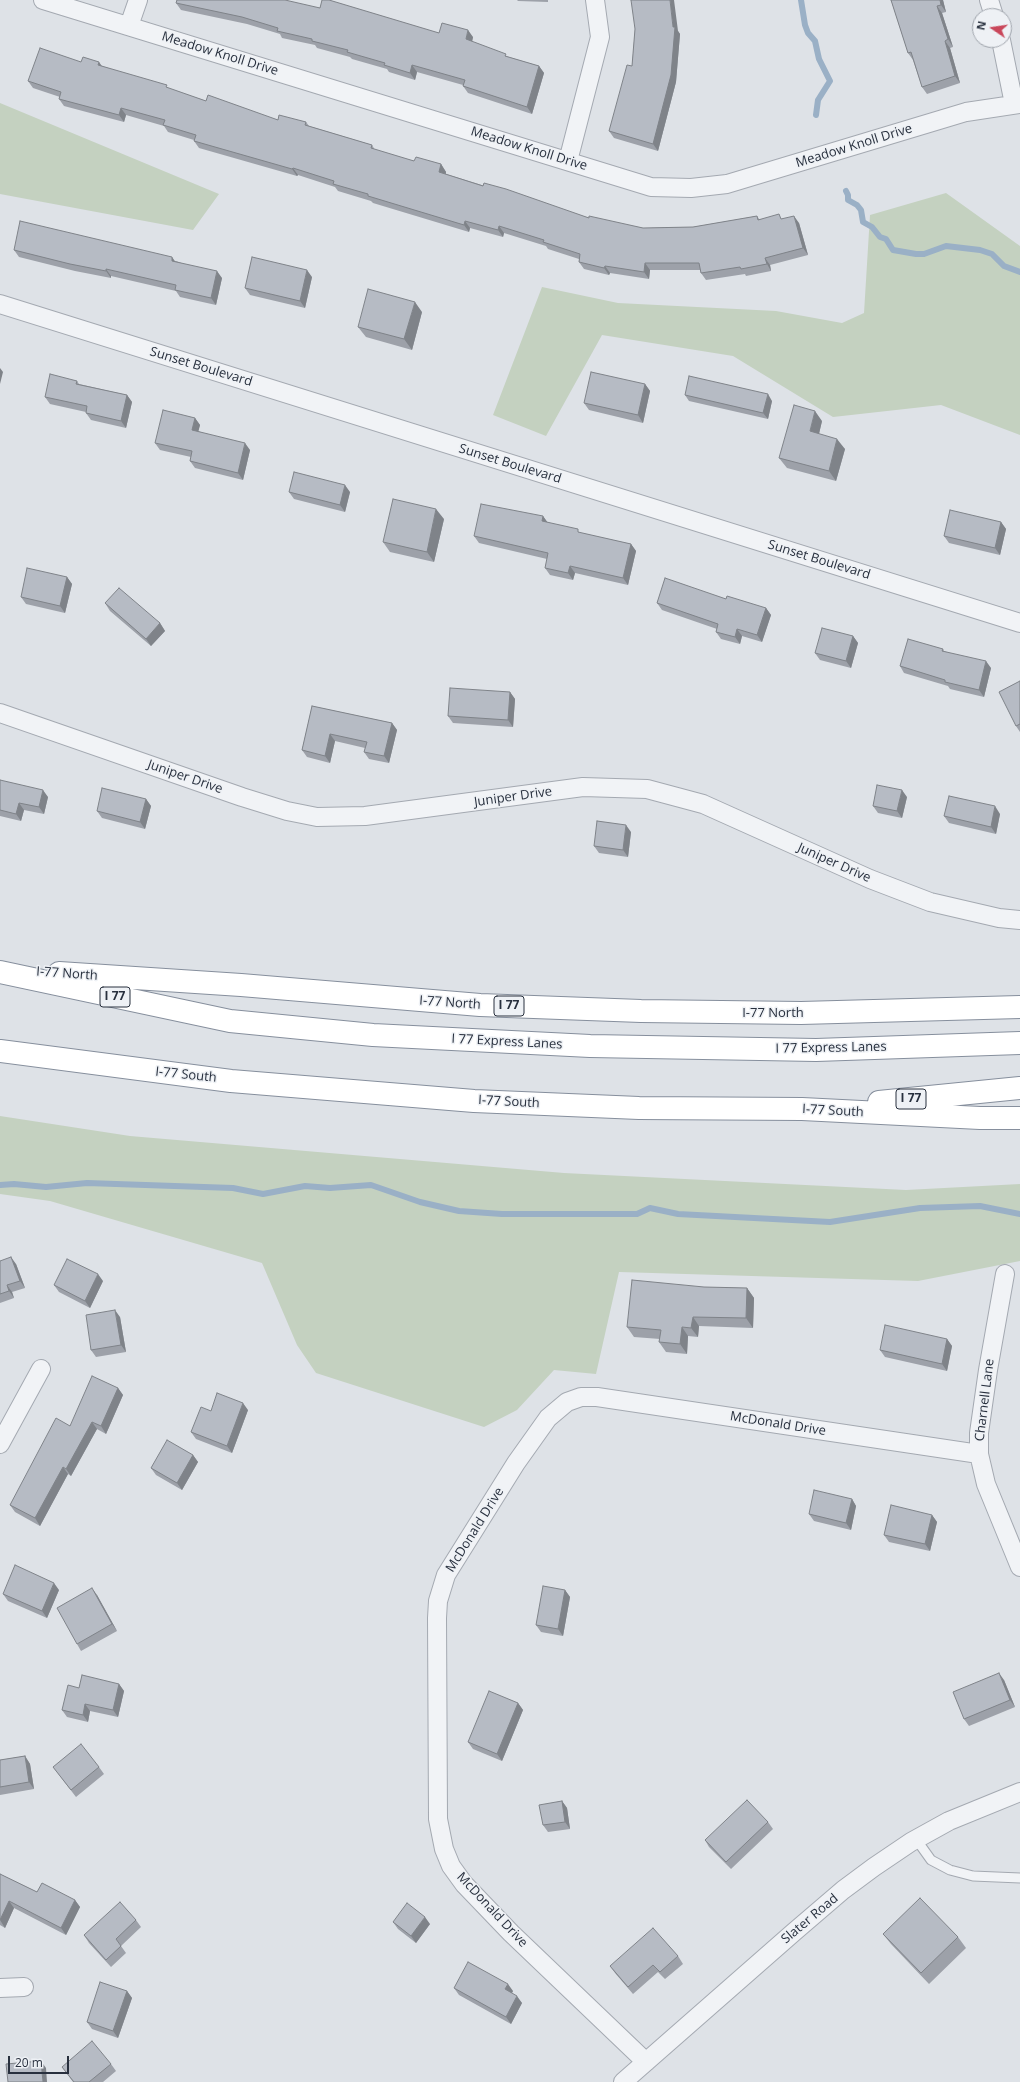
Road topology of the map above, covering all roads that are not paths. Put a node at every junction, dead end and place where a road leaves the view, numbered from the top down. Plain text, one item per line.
1 (44, 0) edge
2 (138, 0) edge
3 (595, 0) edge
4 (129, 26) junction
5 (1003, 48) edge
6 (1017, 104) edge
7 (568, 161) junction
8 (0, 304) edge
9 (1020, 623) edge
10 (0, 713) edge
11 (1020, 920) edge
12 (0, 971) edge
13 (1020, 1007) edge
14 (1020, 1043) edge
15 (0, 1051) edge
16 (1020, 1088) edge
17 (802, 1109) junction
18 (1020, 1118) edge
19 (1005, 1274) dead end
20 (41, 1369) dead end
21 (0, 1444) edge
22 (980, 1454) junction
23 (1020, 1568) edge
24 (1020, 1792) edge
25 (916, 1839) junction
26 (1020, 1878) edge
27 (24, 1987) dead end
28 (0, 1988) edge
29 (646, 2062) junction
30 (623, 2082) edge

1 - 4 street, Meadow Knoll Drive
2 - 4 street
3 - 7 street
4 - 7 street, Meadow Knoll Drive
5 - 6 street
6 - 7 street, Meadow Knoll Drive
8 - 9 street, Sunset Boulevard
10 - 11 street, Juniper Drive
12 - 13 highway, I-77 North / I 77
12 - 14 highway, I 77 Express Lanes / I 77
15 - 17 highway, I-77 South / I 77
16 - 17 highway, I 77
17 - 18 highway, I-77 South / I 77
19 - 22 street, Charnell Lane
20 - 21 street
22 - 23 street, Charnell Lane
22 - 29 street, McDonald Drive
24 - 25 street, Slater Road
25 - 26 lane
25 - 29 street, Slater Road
27 - 28 street
29 - 30 street, Slater Road

